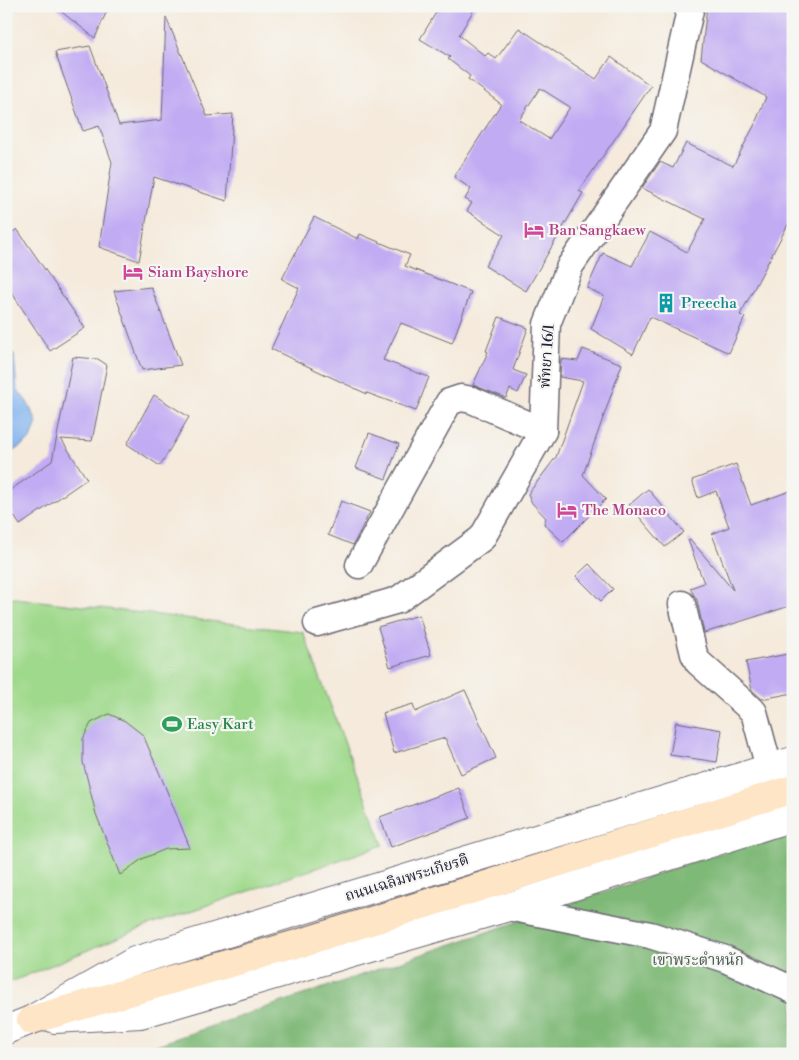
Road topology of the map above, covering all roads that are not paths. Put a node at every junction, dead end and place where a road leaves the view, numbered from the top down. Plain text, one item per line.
1 (691, 6) edge
2 (543, 431) junction
3 (359, 565) dead end
4 (682, 604) dead end
5 (317, 623) dead end
6 (781, 764) edge
7 (793, 789) edge
8 (793, 817) edge
9 (508, 907) junction
10 (793, 990) edge
11 (31, 1020) junction
12 (6, 1030) edge

1 - 2 street, พัทยา 16/1
2 - 3 street
2 - 5 street, พัทยา 16/1
4 - 6 street
6 - 11 street, ถนนเฉลิมพระเกียรติ
7 - 11 main road
8 - 9 street, ถนนเฉลิมพระเกียรติ
9 - 10 street
9 - 11 street, ถนนเฉลิมพระเกียรติ
11 - 12 street, ถนนเฉลิมพระเกียรติ

